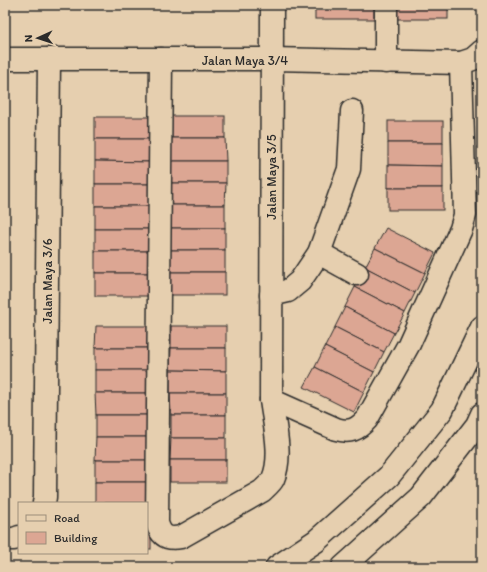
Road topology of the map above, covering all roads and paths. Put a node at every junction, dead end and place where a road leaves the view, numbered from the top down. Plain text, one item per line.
1 (272, 5) edge
2 (386, 5) edge
3 (482, 51) edge
4 (5, 59) edge
5 (49, 59) junction
6 (161, 59) junction
7 (272, 59) junction
8 (386, 62) junction
9 (461, 64) junction
10 (352, 111) dead end
11 (319, 253) junction
12 (357, 274) dead end
13 (271, 295) junction
14 (482, 327) edge
15 (271, 400) junction
16 (482, 414) edge
17 (44, 502) edge
18 (18, 537) edge
19 (5, 539) edge
20 (277, 567) edge
21 (343, 567) edge

1 - 7 street, Jalan Maya 3/5
2 - 8 street
3 - 9 street
4 - 5 street, Jalan Maya 3/4
5 - 6 street, Jalan Maya 3/4
5 - 17 street, Jalan Maya 3/6
6 - 7 street, Jalan Maya 3/4
6 - 15 street, Jalan Maya 3/5
7 - 8 street, Jalan Maya 3/4
7 - 13 street, Jalan Maya 3/5
8 - 9 street, Jalan Maya 3/4
9 - 15 street
10 - 11 street
11 - 12 street
11 - 13 street
13 - 15 street, Jalan Maya 3/5
14 - 20 street
16 - 21 street
18 - 19 street

